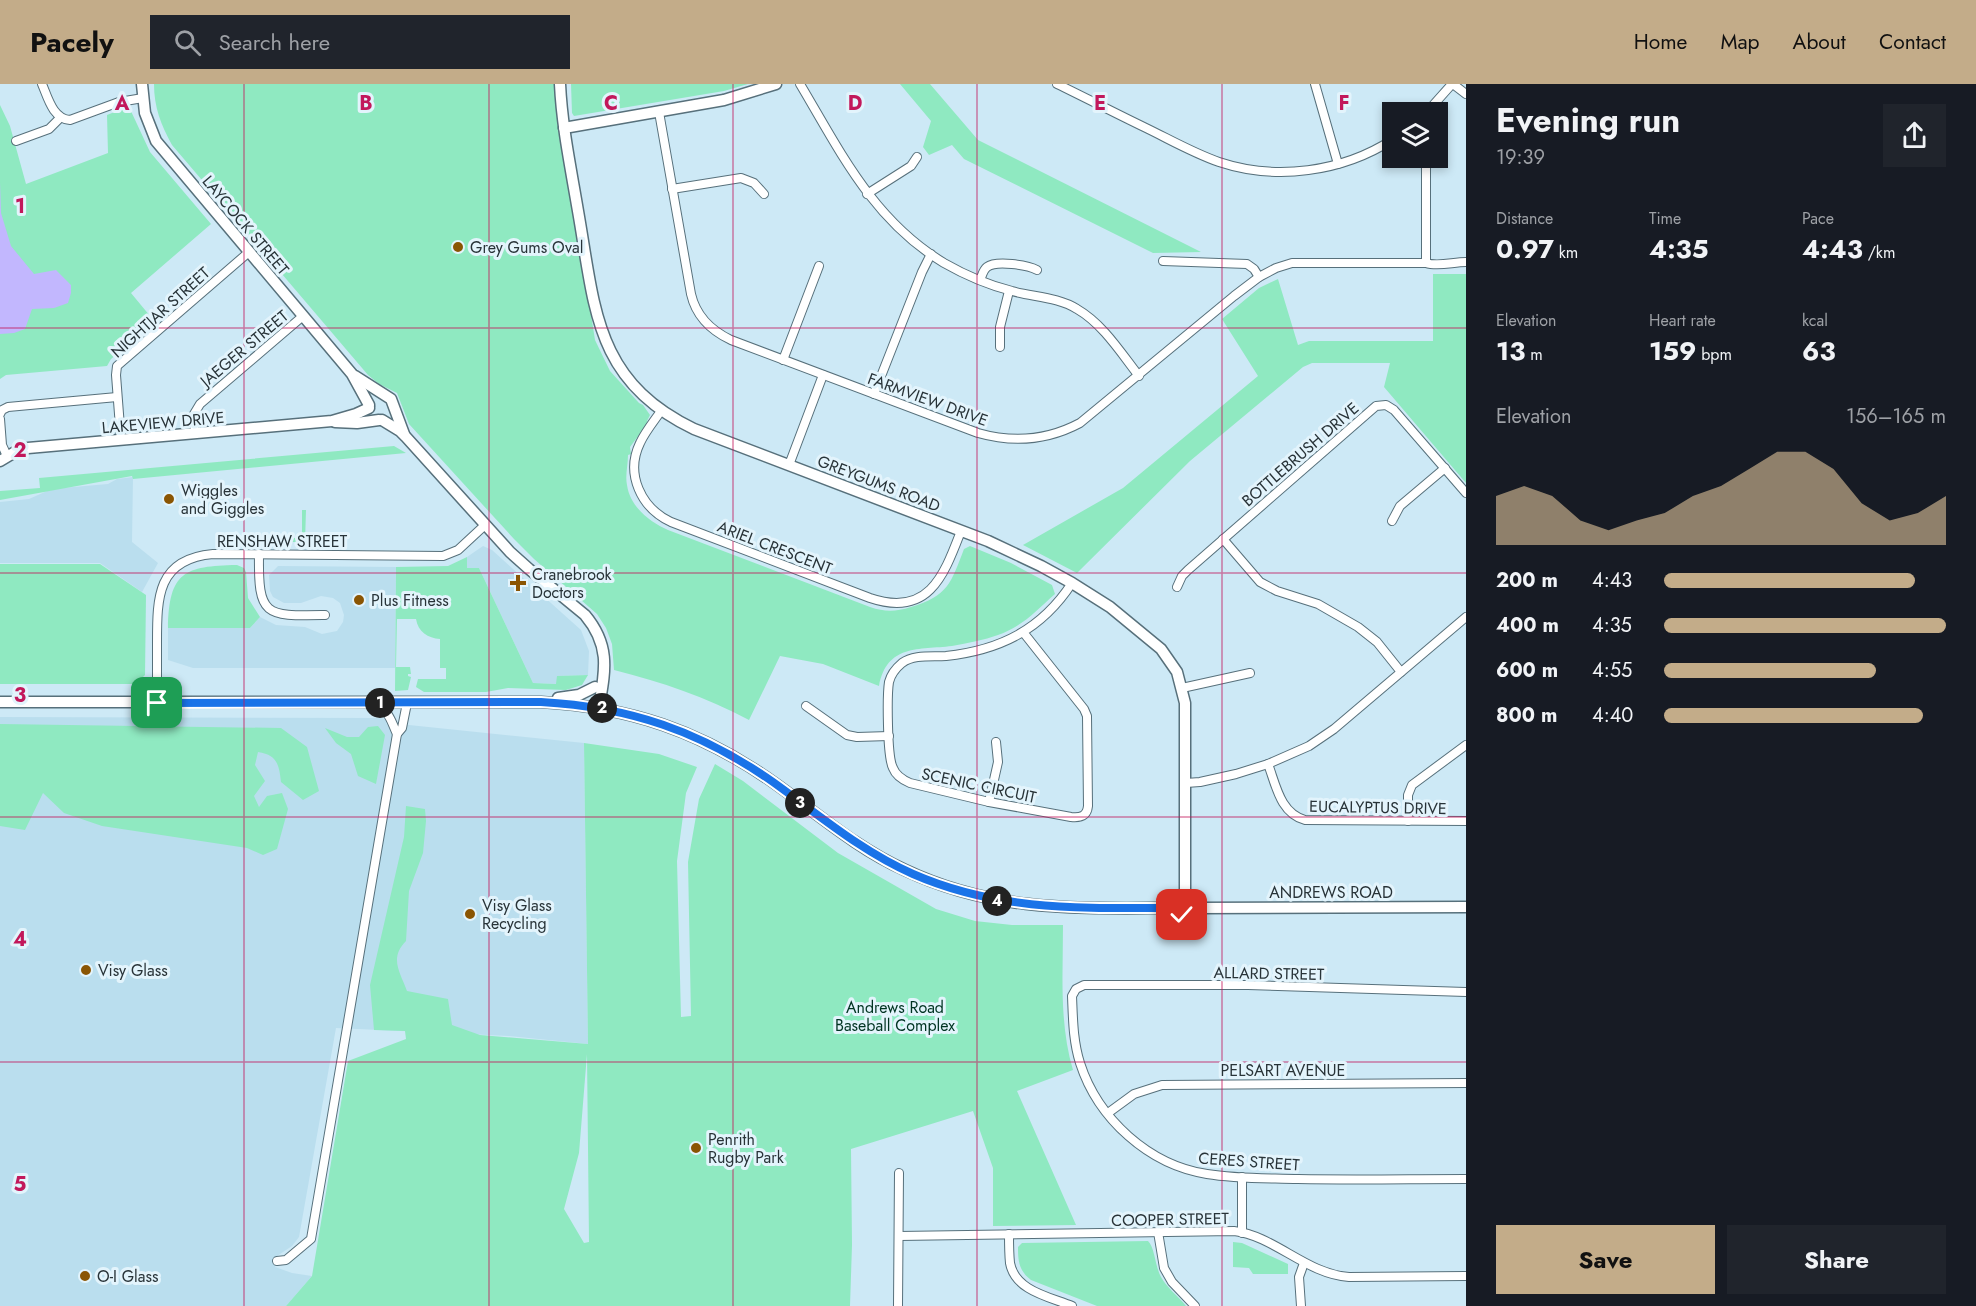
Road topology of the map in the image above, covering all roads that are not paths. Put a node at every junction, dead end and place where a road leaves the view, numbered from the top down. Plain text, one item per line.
1 (42, 84) edge
2 (142, 84) edge
3 (560, 84) edge
4 (776, 84) edge
5 (800, 84) edge
6 (1057, 84) edge
7 (1452, 84) edge
8 (1317, 85) edge
9 (1466, 94) edge
10 (143, 98) junction
11 (1435, 102) edge
12 (659, 112) junction
13 (60, 118) junction
14 (564, 128) junction
15 (16, 141) dead end
16 (1382, 145) edge
17 (917, 157) dead end
18 (1338, 164) junction
19 (1426, 168) edge
20 (672, 189) junction
21 (764, 194) dead end
22 (867, 194) junction
23 (249, 252) junction
24 (931, 254) junction
25 (1163, 261) dead end
26 (1426, 262) junction
27 (1466, 262) edge
28 (819, 267) dead end
29 (1037, 270) dead end
30 (1259, 277) junction
31 (980, 280) junction
32 (1010, 291) junction
33 (303, 316) junction
34 (1000, 347) dead end
35 (783, 360) junction
36 (352, 374) junction
37 (824, 375) junction
38 (1139, 376) junction
39 (874, 394) junction
40 (386, 395) junction
41 (117, 397) junction
42 (394, 405) junction
43 (369, 406) junction
44 (661, 411) junction
45 (0, 414) edge
46 (0, 419) edge
47 (380, 420) junction
48 (332, 422) junction
49 (195, 434) junction
50 (406, 437) junction
51 (121, 440) junction
52 (4, 459) edge
53 (789, 465) junction
54 (1445, 468) junction
55 (1466, 493) edge
56 (1392, 521) dead end
57 (485, 525) junction
58 (961, 531) junction
59 (1223, 539) junction
60 (259, 554) junction
61 (1072, 583) junction
62 (1177, 587) dead end
63 (325, 615) dead end
64 (1466, 617) edge
65 (1023, 632) junction
66 (1401, 672) junction
67 (1251, 673) dead end
68 (599, 684) junction
69 (1182, 688) junction
70 (0, 702) edge
71 (541, 702) junction
72 (157, 703) junction
73 (370, 703) junction
74 (406, 703) junction
75 (595, 706) junction
76 (806, 706) dead end
77 (621, 712) junction
78 (397, 734) junction
79 (889, 736) junction
80 (996, 742) dead end
81 (1466, 745) edge
82 (1268, 764) junction
83 (1186, 783) junction
84 (989, 802) junction
85 (1408, 821) junction
86 (1466, 821) edge
87 (1185, 897) junction
88 (1466, 907) edge
89 (1177, 908) junction
90 (1195, 908) junction
91 (1074, 991) joint
92 (1466, 992) edge
93 (1466, 1083) edge
94 (1108, 1113) junction
95 (899, 1173) dead end
96 (1242, 1177) junction
97 (1466, 1179) edge
98 (1158, 1232) junction
99 (1242, 1233) junction
100 (1009, 1234) junction
101 (899, 1236) junction
102 (277, 1261) dead end
103 (1304, 1263) junction
104 (1466, 1276) edge
105 (898, 1306) edge
106 (1072, 1306) edge
107 (1195, 1306) edge
108 (1300, 1306) edge

1 - 13 street
2 - 10 street, LAYCOCK STREET
3 - 14 street, GREYGUMS ROAD
4 - 12 street
5 - 22 street
6 - 18 street
7 - 9 street
7 - 11 street
8 - 18 street
10 - 13 street
10 - 23 street, LAYCOCK STREET
12 - 14 street
12 - 20 street, FARMVIEW DRIVE
13 - 15 street
14 - 44 street, GREYGUMS ROAD
16 - 18 street
17 - 22 street
19 - 26 street
20 - 21 street
20 - 35 street, FARMVIEW DRIVE
22 - 24 street
23 - 33 street, LAYCOCK STREET
23 - 41 street, NIGHTJAR STREET
24 - 31 street
24 - 39 street
25 - 30 street
26 - 27 street, FARMVIEW DRIVE
26 - 30 street, FARMVIEW DRIVE
28 - 35 street
29 - 31 street
30 - 38 street, FARMVIEW DRIVE
31 - 32 street
32 - 34 street
32 - 38 street
33 - 36 street, LAYCOCK STREET
33 - 49 street, JAEGER STREET
35 - 37 street, FARMVIEW DRIVE
36 - 40 street, LAYCOCK STREET
36 - 43 street, LAYCOCK STREET
37 - 39 street, FARMVIEW DRIVE
37 - 53 street
38 - 39 street, FARMVIEW DRIVE
40 - 42 street
40 - 43 street
41 - 45 street
41 - 51 street, NIGHTJAR STREET
42 - 47 street
42 - 50 street
43 - 47 street
43 - 48 street, LAKEVIEW DRIVE
44 - 53 street, GREYGUMS ROAD
44 - 58 street, ARIEL CRESCENT
46 - 52 street
47 - 48 street, LAKEVIEW DRIVE
47 - 50 street
48 - 49 street, LAKEVIEW DRIVE
49 - 51 street, LAKEVIEW DRIVE
50 - 57 street
51 - 52 street, LAKEVIEW DRIVE
53 - 58 street, GREYGUMS ROAD
54 - 55 street, BOTTLEBRUSH DRIVE
54 - 56 street
54 - 59 street, BOTTLEBRUSH DRIVE
57 - 60 street, RENSHAW STREET
57 - 68 street
58 - 61 street, GREYGUMS ROAD
59 - 62 street, BOTTLEBRUSH DRIVE
59 - 66 street
60 - 63 street
60 - 72 street, RENSHAW STREET
61 - 65 street, SCENIC CIRCUIT
61 - 69 street, GREYGUMS ROAD
64 - 66 street
65 - 79 street, SCENIC CIRCUIT
65 - 84 street, SCENIC CIRCUIT
66 - 82 street
67 - 69 street
68 - 71 street
68 - 75 street
68 - 77 street
69 - 83 street, GREYGUMS ROAD
70 - 72 street, ANDREWS ROAD
71 - 74 street, ANDREWS ROAD
71 - 75 street, ANDREWS ROAD
72 - 73 street, ANDREWS ROAD
73 - 74 street, ANDREWS ROAD
73 - 78 street
74 - 78 street
75 - 77 street, ANDREWS ROAD
76 - 79 street
77 - 89 street, ANDREWS ROAD
78 - 102 street
79 - 84 street, SCENIC CIRCUIT
80 - 84 street
81 - 85 street
82 - 83 street
82 - 85 street, EUCALYPTUS DRIVE
83 - 87 street, GREYGUMS ROAD
85 - 86 street, EUCALYPTUS DRIVE
87 - 89 street
87 - 90 street
88 - 90 street, ANDREWS ROAD
89 - 90 street, ANDREWS ROAD
91 - 92 street, ALLARD STREET
91 - 94 street, CERES STREET
93 - 94 street, PELSART AVENUE
94 - 96 street, CERES STREET
95 - 101 street
96 - 97 street, CERES STREET
96 - 99 street
98 - 99 street, COOPER STREET
98 - 100 street, COOPER STREET
98 - 107 street
99 - 103 street, COOPER STREET
100 - 101 street, COOPER STREET
100 - 106 street
101 - 105 street
103 - 104 street, COOPER STREET
103 - 108 street

